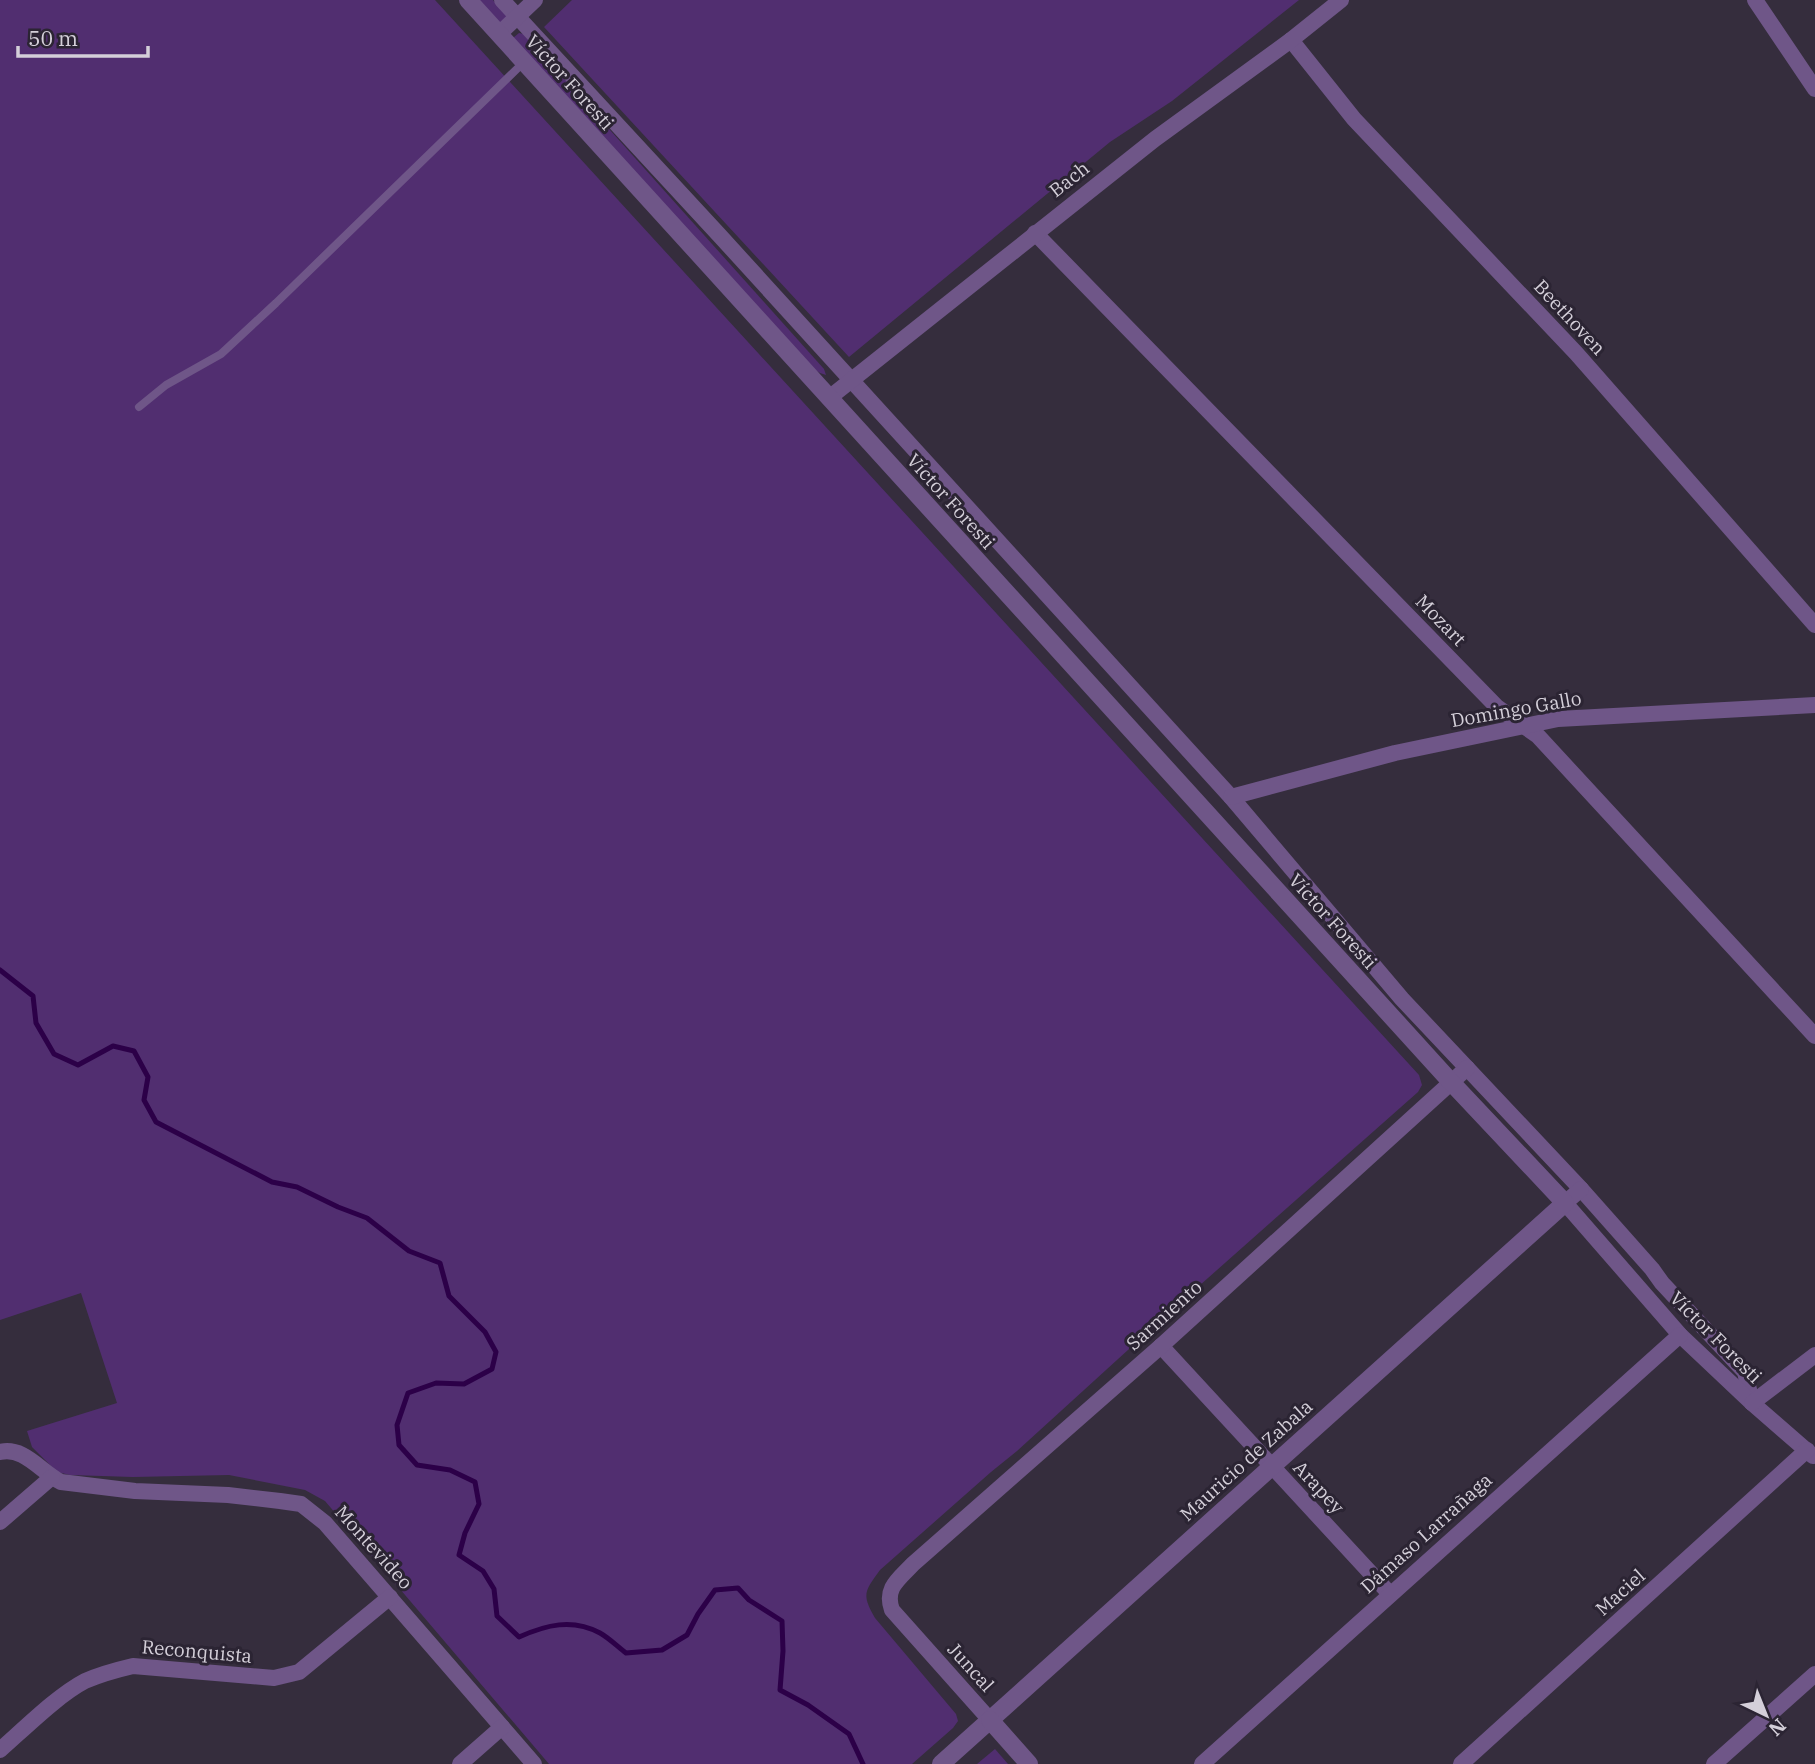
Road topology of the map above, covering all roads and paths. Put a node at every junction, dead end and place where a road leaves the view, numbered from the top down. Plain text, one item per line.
1 (468, 0) edge
2 (502, 0) edge
3 (535, 0) edge
4 (1341, 0) edge
5 (1755, 0) edge
6 (517, 17) junction
7 (499, 34) junction
8 (1291, 40) junction
9 (523, 63) junction
10 (1815, 89) edge
11 (1035, 233) junction
12 (850, 381) junction
13 (829, 398) junction
14 (139, 407) dead end
15 (1815, 625) edge
16 (1815, 705) edge
17 (1523, 726) junction
18 (1231, 797) junction
19 (1815, 1036) edge
20 (1467, 1068) junction
21 (1451, 1082) junction
22 (1581, 1189) junction
23 (1565, 1203) junction
24 (1680, 1335) junction
25 (1161, 1346) junction
26 (1815, 1355) edge
27 (1752, 1403) junction
28 (0, 1452) edge
29 (1811, 1454) edge
30 (1271, 1466) junction
31 (52, 1477) junction
32 (0, 1522) edge
33 (889, 1594) joint
34 (1390, 1594) junction
35 (390, 1597) junction
36 (1815, 1674) edge
37 (990, 1720) junction
38 (502, 1727) junction
39 (0, 1751) edge
40 (460, 1764) edge
41 (534, 1764) edge
42 (941, 1764) edge
43 (1029, 1764) edge
44 (1202, 1764) edge
45 (1461, 1764) edge
46 (1714, 1764) edge

1 - 7 street, Víctor Foresti
2 - 6 street, Víctor Foresti
3 - 6 street
4 - 8 street, Bach
5 - 10 street
6 - 7 street
6 - 12 street, Víctor Foresti
7 - 9 street, Víctor Foresti
8 - 11 street, Bach
8 - 15 street, Beethoven
9 - 13 street, Víctor Foresti
9 - 14 lane
11 - 12 street, Bach
11 - 17 street, Mozart
12 - 13 street, Bach
12 - 18 street, Víctor Foresti
13 - 21 street, Víctor Foresti
16 - 17 street, Domingo Gallo
17 - 18 street, Domingo Gallo
17 - 19 street, Mozart
18 - 20 street, Víctor Foresti
20 - 21 street, Sarmiento
20 - 22 street, Víctor Foresti
21 - 23 street, Víctor Foresti
21 - 25 street, Sarmiento
22 - 23 street, Mauricio de Zabala
22 - 27 street, Víctor Foresti
23 - 24 street, Víctor Foresti
23 - 30 street, Mauricio de Zabala
24 - 27 street, Víctor Foresti
24 - 34 street, Dámaso Larrañaga
25 - 30 street, Arapey
25 - 33 street, Sarmiento
26 - 27 street
27 - 29 street
28 - 31 street, Montevideo
29 - 45 street, Maciel
30 - 34 street, Arapey
30 - 37 street, Mauricio de Zabala
31 - 32 street
31 - 35 street, Montevideo
33 - 37 street, Juncal
34 - 44 street, Dámaso Larrañaga
35 - 38 street, Montevideo
35 - 39 street, Reconquista
36 - 46 street
37 - 42 street, Mauricio de Zabala
37 - 43 street, Juncal
38 - 40 street
38 - 41 street, Montevideo

